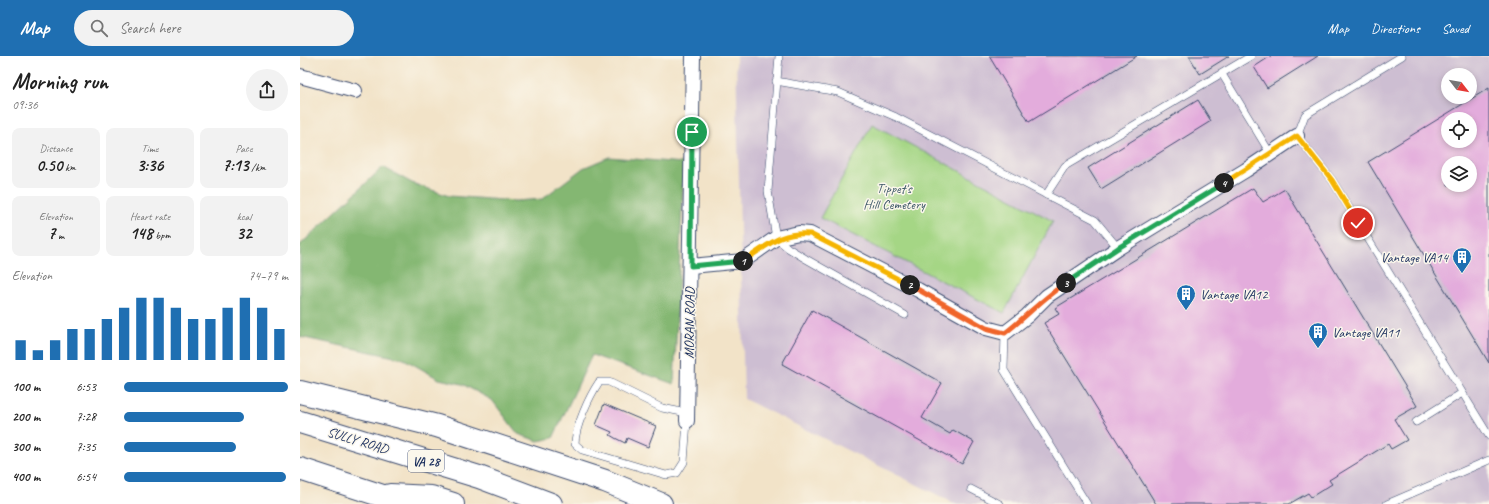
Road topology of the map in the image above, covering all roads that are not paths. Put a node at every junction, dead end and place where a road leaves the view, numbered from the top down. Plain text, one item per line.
1 (693, 56) edge
2 (779, 56) edge
3 (1251, 56) edge
4 (1402, 56) edge
5 (1222, 74) junction
6 (300, 76) edge
7 (776, 81) junction
8 (355, 91) dead end
9 (1297, 136) junction
10 (1270, 153) junction
11 (1046, 195) junction
12 (776, 238) junction
13 (1118, 248) junction
14 (691, 266) junction
15 (905, 315) dead end
16 (1005, 333) junction
17 (300, 392) edge
18 (1462, 393) junction
19 (687, 417) junction
20 (300, 422) edge
21 (1416, 422) dead end
22 (1489, 436) edge
23 (1489, 460) edge
24 (300, 469) edge
25 (971, 489) dead end
26 (377, 494) junction
27 (407, 504) edge
28 (453, 504) edge
29 (551, 504) edge
30 (661, 504) edge
31 (1000, 504) edge
32 (1087, 504) edge
33 (1387, 504) edge

1 - 14 street, MORAN ROAD
2 - 7 lane
3 - 5 lane
4 - 9 lane
5 - 10 lane
5 - 11 lane
6 - 8 street
7 - 11 lane
7 - 12 lane
9 - 10 street
9 - 18 lane
10 - 13 street
11 - 13 lane
12 - 14 street
12 - 15 lane
12 - 16 street
13 - 16 street
14 - 19 street, MORAN ROAD
16 - 32 lane
17 - 30 highway
18 - 21 lane
18 - 22 lane
19 - 19 lane
20 - 29 highway, SULLY ROAD / VA 28
23 - 33 lane
24 - 26 highway
25 - 31 lane
26 - 27 highway
26 - 28 highway

